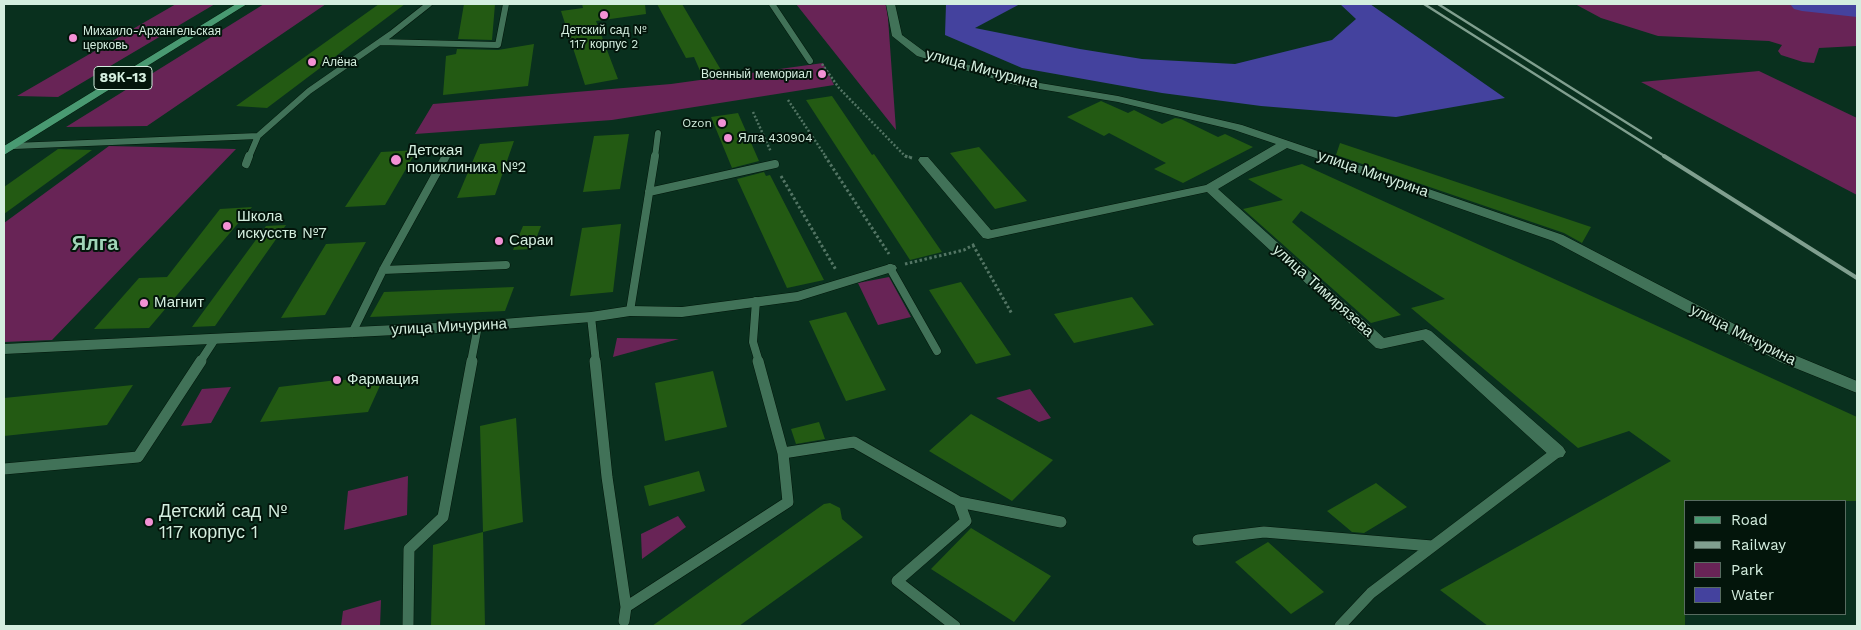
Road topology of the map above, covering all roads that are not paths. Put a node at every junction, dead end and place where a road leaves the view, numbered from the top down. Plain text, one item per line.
1 (242, 4) edge
2 (429, 4) edge
3 (506, 4) edge
4 (772, 4) edge
5 (891, 4) edge
6 (380, 42) junction
7 (810, 61) dead end
8 (658, 134) dead end
9 (258, 136) junction
10 (1285, 144) junction
11 (9, 148) edge
12 (447, 155) dead end
13 (924, 160) road end
14 (246, 164) dead end
15 (775, 164) road end
16 (1210, 188) junction
17 (649, 192) junction
18 (506, 265) dead end
19 (893, 267) joint
20 (383, 270) junction
21 (756, 302) junction
22 (630, 311) junction
23 (590, 317) junction
24 (478, 326) junction
25 (352, 333) junction
26 (215, 339) junction
27 (4, 349) edge
28 (937, 352) dead end
29 (1857, 387) edge
30 (1557, 452) joint
31 (783, 453) junction
32 (4, 469) edge
33 (959, 502) junction
34 (1061, 522) dead end
35 (1198, 540) dead end
36 (1432, 546) junction
37 (626, 607) junction
38 (624, 621) dead end
39 (408, 626) edge
40 (955, 626) edge
41 (1340, 626) edge

1 - 11 main road, 89К-13
2 - 6 lane
3 - 6 lane
4 - 7 lane
5 - 10 street, улица Мичурина
6 - 9 lane
8 - 17 lane
9 - 11 lane
9 - 14 lane
10 - 16 street
10 - 29 street, улица Мичурина
12 - 20 lane
13 - 16 street
15 - 17 lane
16 - 30 street, улица Тимирязева
17 - 22 lane
18 - 20 lane
19 - 21 street, улица Мичурина
19 - 28 lane
20 - 25 lane
21 - 22 street, улица Мичурина
21 - 31 lane
22 - 23 street, улица Мичурина
23 - 24 street, улица Мичурина
23 - 37 lane
24 - 25 street, улица Мичурина
24 - 39 lane
25 - 26 street, улица Мичурина
26 - 27 street, улица Мичурина
26 - 32 lane
30 - 36 lane
31 - 33 lane
31 - 37 lane
33 - 34 lane
33 - 40 lane
35 - 36 lane
36 - 41 lane
37 - 38 lane

